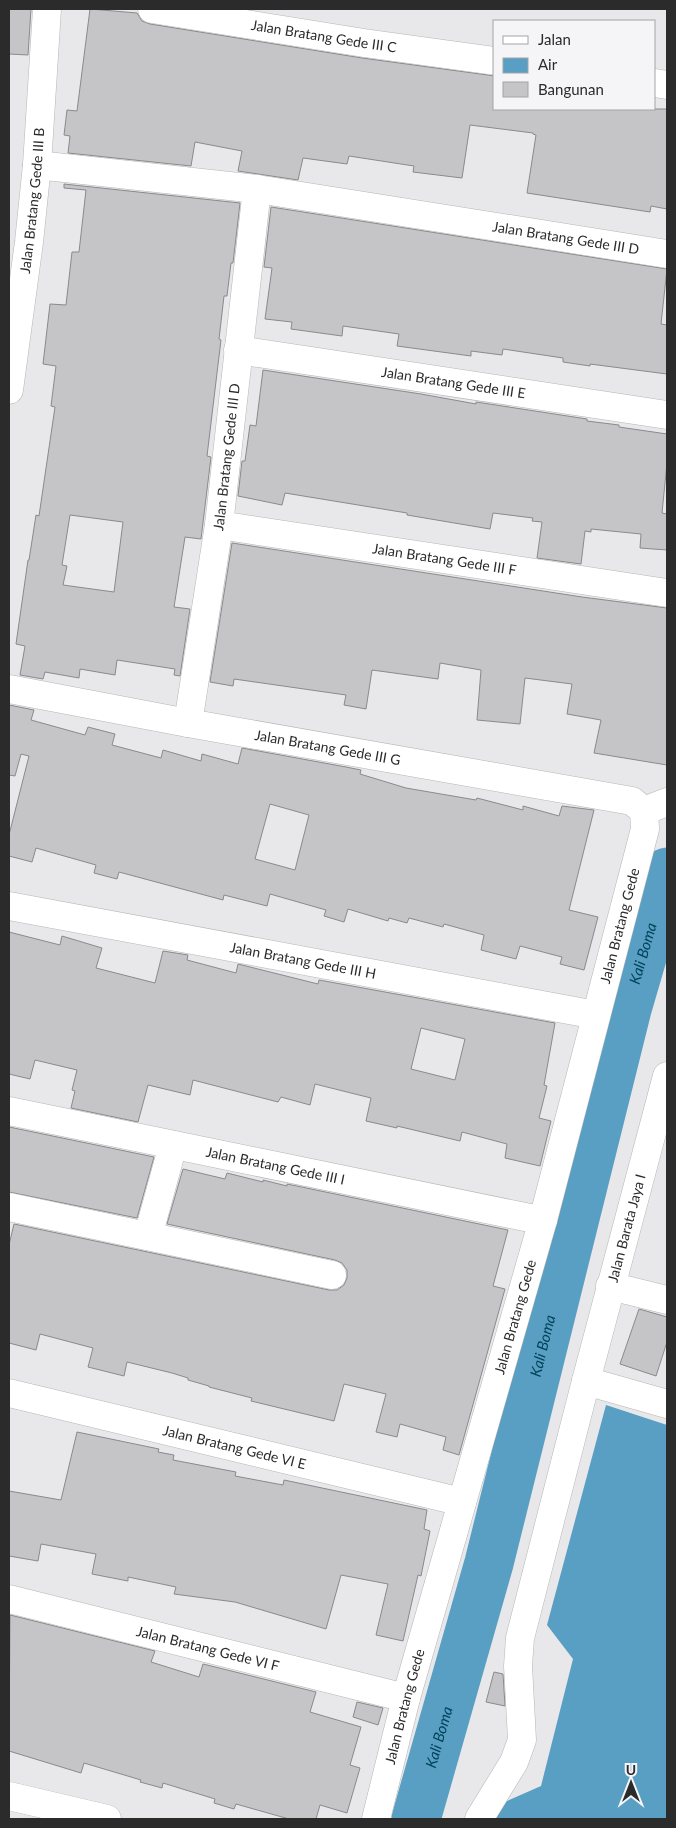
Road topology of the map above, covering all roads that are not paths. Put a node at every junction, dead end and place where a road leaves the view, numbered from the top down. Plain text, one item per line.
1 (47, 9) edge
2 (152, 9) edge
3 (493, 61) edge
4 (37, 165) junction
5 (257, 189) junction
6 (19, 242) edge
7 (667, 254) edge
8 (238, 350) junction
9 (9, 390) edge
10 (667, 415) edge
11 (220, 525) junction
12 (667, 593) edge
13 (9, 688) edge
14 (188, 723) junction
15 (656, 806) edge
16 (9, 906) edge
17 (596, 1015) junction
18 (667, 1076) edge
19 (9, 1111) edge
20 (173, 1145) junction
21 (9, 1207) edge
22 (543, 1220) junction
23 (148, 1236) junction
24 (332, 1276) dead end
25 (610, 1286) junction
26 (667, 1300) edge
27 (586, 1380) junction
28 (9, 1393) edge
29 (667, 1404) edge
30 (462, 1502) junction
31 (9, 1600) edge
32 (406, 1698) junction
33 (9, 1796) edge
34 (107, 1819) edge
35 (376, 1819) edge
36 (479, 1819) edge

1 - 4 street, Jalan Bratang Gede III B
2 - 3 street, Jalan Bratang Gede III C
4 - 5 street, Jalan Bratang Gede III D
4 - 6 street, Jalan Bratang Gede III B
5 - 7 street, Jalan Bratang Gede III D
5 - 8 street, Jalan Bratang Gede III D
6 - 9 street, Jalan Bratang Gede III B
8 - 10 street, Jalan Bratang Gede III E
8 - 11 street, Jalan Bratang Gede III D
11 - 12 street, Jalan Bratang Gede III F
11 - 14 street, Jalan Bratang Gede III D
13 - 14 street, Jalan Bratang Gede III G
14 - 15 street, Jalan Bratang Gede III G
15 - 17 street, Jalan Bratang Gede
16 - 17 street, Jalan Bratang Gede III H
17 - 22 street, Jalan Bratang Gede
18 - 25 street, Jalan Barata Jaya I
19 - 20 street, Jalan Bratang Gede III I
20 - 22 street, Jalan Bratang Gede III I
20 - 23 street
21 - 23 street
22 - 30 street, Jalan Bratang Gede
23 - 24 street
25 - 26 street
25 - 27 street, Jalan Barata Jaya I
27 - 29 street
27 - 36 street, Jalan Barata Jaya I
28 - 30 street, Jalan Bratang Gede VI E
30 - 32 street, Jalan Bratang Gede
31 - 32 street, Jalan Bratang Gede VI F
32 - 35 street, Jalan Bratang Gede
33 - 34 street

